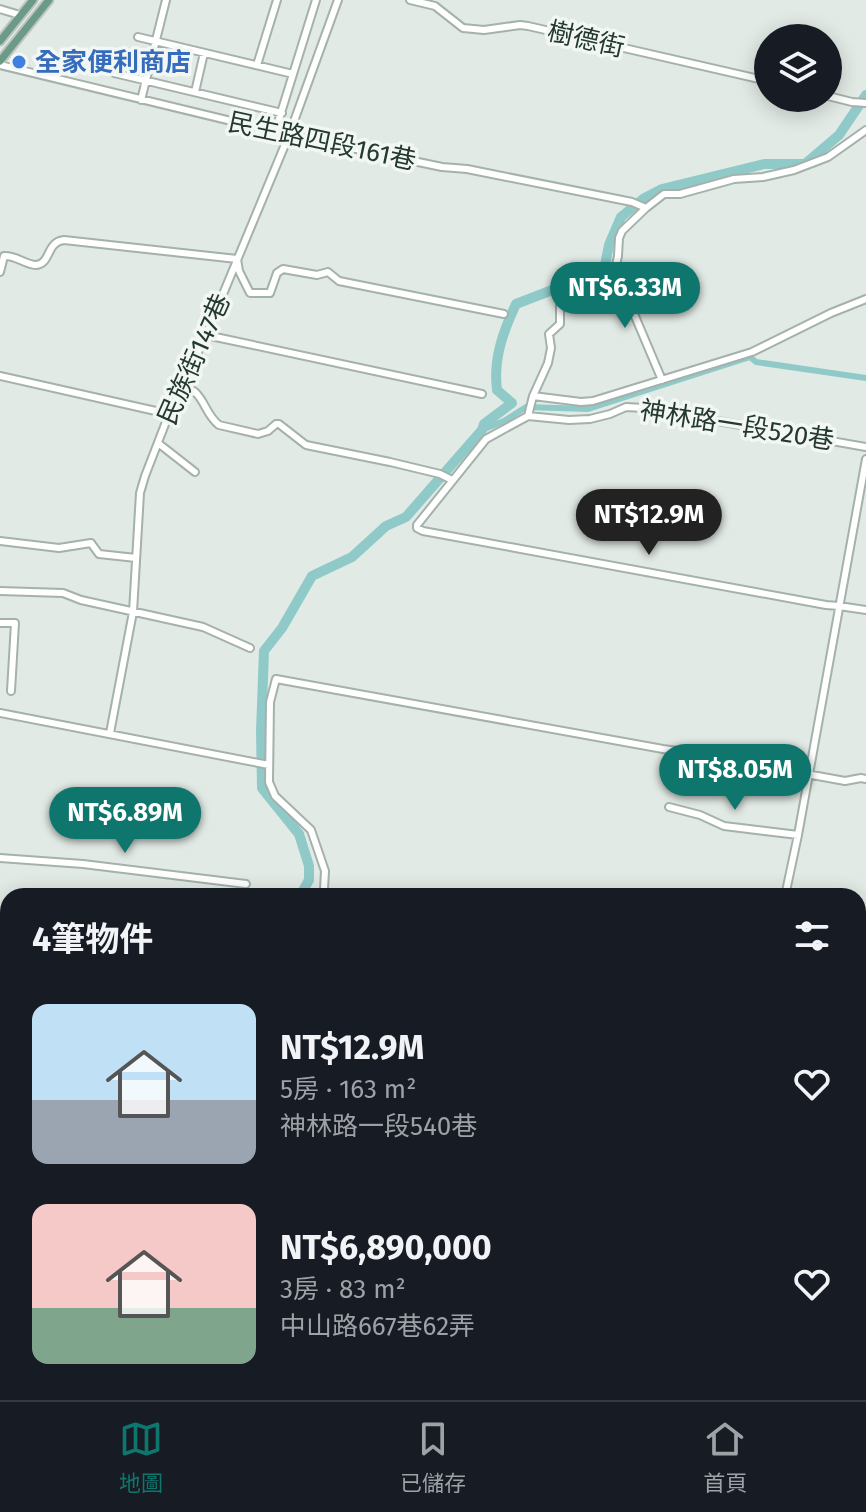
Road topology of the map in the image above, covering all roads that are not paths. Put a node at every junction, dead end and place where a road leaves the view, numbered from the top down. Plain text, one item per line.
1 (33, 0) edge
2 (49, 0) edge
3 (166, 0) edge
4 (277, 0) edge
5 (316, 0) edge
6 (338, 0) edge
7 (410, 0) edge
8 (0, 9) edge
9 (20, 15) junction
10 (138, 37) dead end
11 (0, 41) edge
12 (155, 41) junction
13 (204, 53) junction
14 (0, 63) edge
15 (257, 65) junction
16 (114, 73) dead end
17 (293, 74) junction
18 (754, 78) edge
19 (147, 80) junction
20 (195, 92) junction
21 (141, 100) junction
22 (842, 100) edge
23 (866, 103) edge
24 (282, 113) junction
25 (275, 132) junction
26 (865, 132) edge
27 (289, 135) junction
28 (646, 208) junction
29 (237, 259) junction
30 (615, 269) junction
31 (0, 272) edge
32 (866, 299) edge
33 (504, 314) dead end
34 (206, 335) junction
35 (0, 376) edge
36 (662, 380) junction
37 (182, 386) junction
38 (482, 394) dead end
39 (533, 396) junction
40 (169, 414) junction
41 (528, 416) junction
42 (158, 443) junction
43 (866, 447) edge
44 (866, 459) edge
45 (195, 472) dead end
46 (452, 480) junction
47 (0, 541) edge
48 (136, 558) junction
49 (0, 591) edge
50 (839, 606) junction
51 (866, 610) edge
52 (133, 612) junction
53 (0, 623) edge
54 (250, 648) dead end
55 (11, 691) dead end
56 (0, 713) edge
57 (110, 733) junction
58 (269, 765) junction
59 (809, 774) junction
60 (866, 779) edge
61 (669, 807) dead end
62 (798, 835) junction
63 (0, 858) edge
64 (246, 884) dead end
65 (324, 888) edge
66 (787, 888) edge

1 - 9 main road
2 - 14 main road
3 - 12 street
4 - 15 street
5 - 17 street
6 - 27 street, 民族街147巷
7 - 18 street, 樹德街
8 - 9 street
9 - 11 main road
10 - 12 street
12 - 13 street
12 - 19 street
13 - 15 street
13 - 20 street
14 - 21 street, 民生路四段161巷
15 - 17 street
16 - 19 street
17 - 24 street
19 - 20 street
19 - 21 street
20 - 24 street
21 - 25 street, 民生路四段161巷
22 - 23 street
24 - 25 street
25 - 27 street, 民生路四段161巷
26 - 28 street
27 - 28 street, 民生路四段161巷
27 - 29 street, 民族街147巷
28 - 30 street
29 - 31 street
29 - 33 street
29 - 34 street, 民族街147巷
30 - 36 street
30 - 39 street
32 - 36 street
34 - 37 street, 民族街147巷
34 - 38 street
35 - 40 street
36 - 39 street
37 - 40 street, 民族街147巷
37 - 46 street
39 - 41 street
40 - 42 street, 民族街147巷
41 - 43 street, 神林路一段520巷
41 - 46 street
42 - 45 street
42 - 48 street, 民族街147巷
44 - 50 street
46 - 50 street
47 - 48 street
48 - 52 street, 民族街147巷
49 - 52 street
50 - 51 street
50 - 59 street
52 - 54 street
52 - 57 street, 民族街147巷
53 - 55 street
56 - 57 street
57 - 58 street
58 - 59 street
58 - 65 street
59 - 60 street
59 - 62 street
61 - 62 street
62 - 66 street
63 - 64 street

